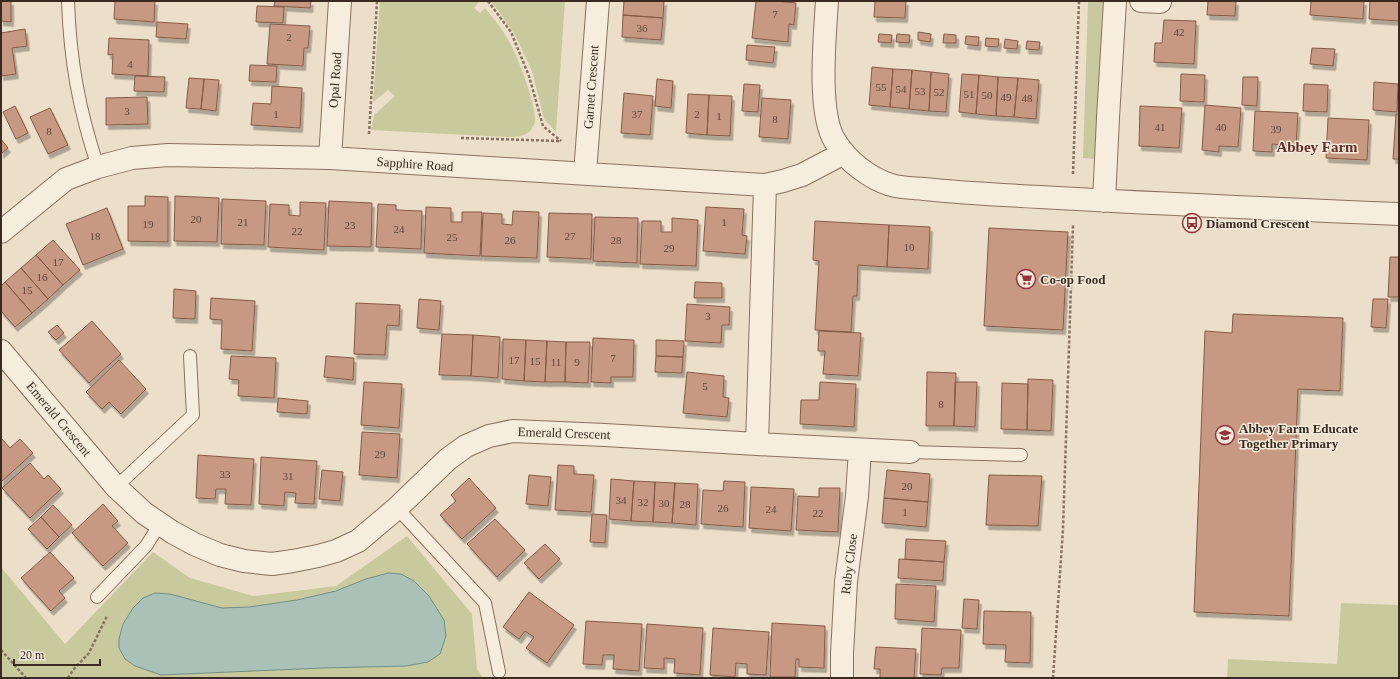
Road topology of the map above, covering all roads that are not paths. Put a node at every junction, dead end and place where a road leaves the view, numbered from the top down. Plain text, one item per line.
1 (68, 1) edge
2 (340, 1) edge
3 (598, 1) edge
4 (827, 1) edge
5 (1115, 1) edge
6 (844, 153) junction
7 (330, 158) junction
8 (98, 167) junction
9 (585, 173) junction
10 (765, 185) junction
11 (1104, 200) junction
12 (1399, 214) edge
13 (1, 232) edge
14 (1, 351) edge
15 (190, 356) dead end
16 (757, 444) junction
17 (860, 450) junction
18 (910, 452) joint
19 (1021, 455) dead end
20 (116, 487) junction
21 (397, 508) junction
22 (160, 524) junction
23 (97, 596) dead end
24 (499, 672) dead end
25 (842, 678) edge

1 - 8 lane
2 - 7 street, Opal Road
3 - 9 street, Garnet Crescent
4 - 6 street
5 - 11 street
6 - 10 street, Sapphire Road
6 - 11 street
7 - 8 street, Sapphire Road
7 - 9 street, Sapphire Road
8 - 13 street, Sapphire Road
9 - 10 street, Sapphire Road
10 - 16 street
11 - 12 street
14 - 20 street, Emerald Crescent
15 - 20 lane
16 - 17 street, Emerald Crescent
16 - 21 street, Emerald Crescent
17 - 18 street, Emerald Crescent
17 - 25 street, Ruby Close
18 - 19 lane
20 - 22 street, Emerald Crescent
21 - 22 street, Emerald Crescent
21 - 24 lane
22 - 23 lane

